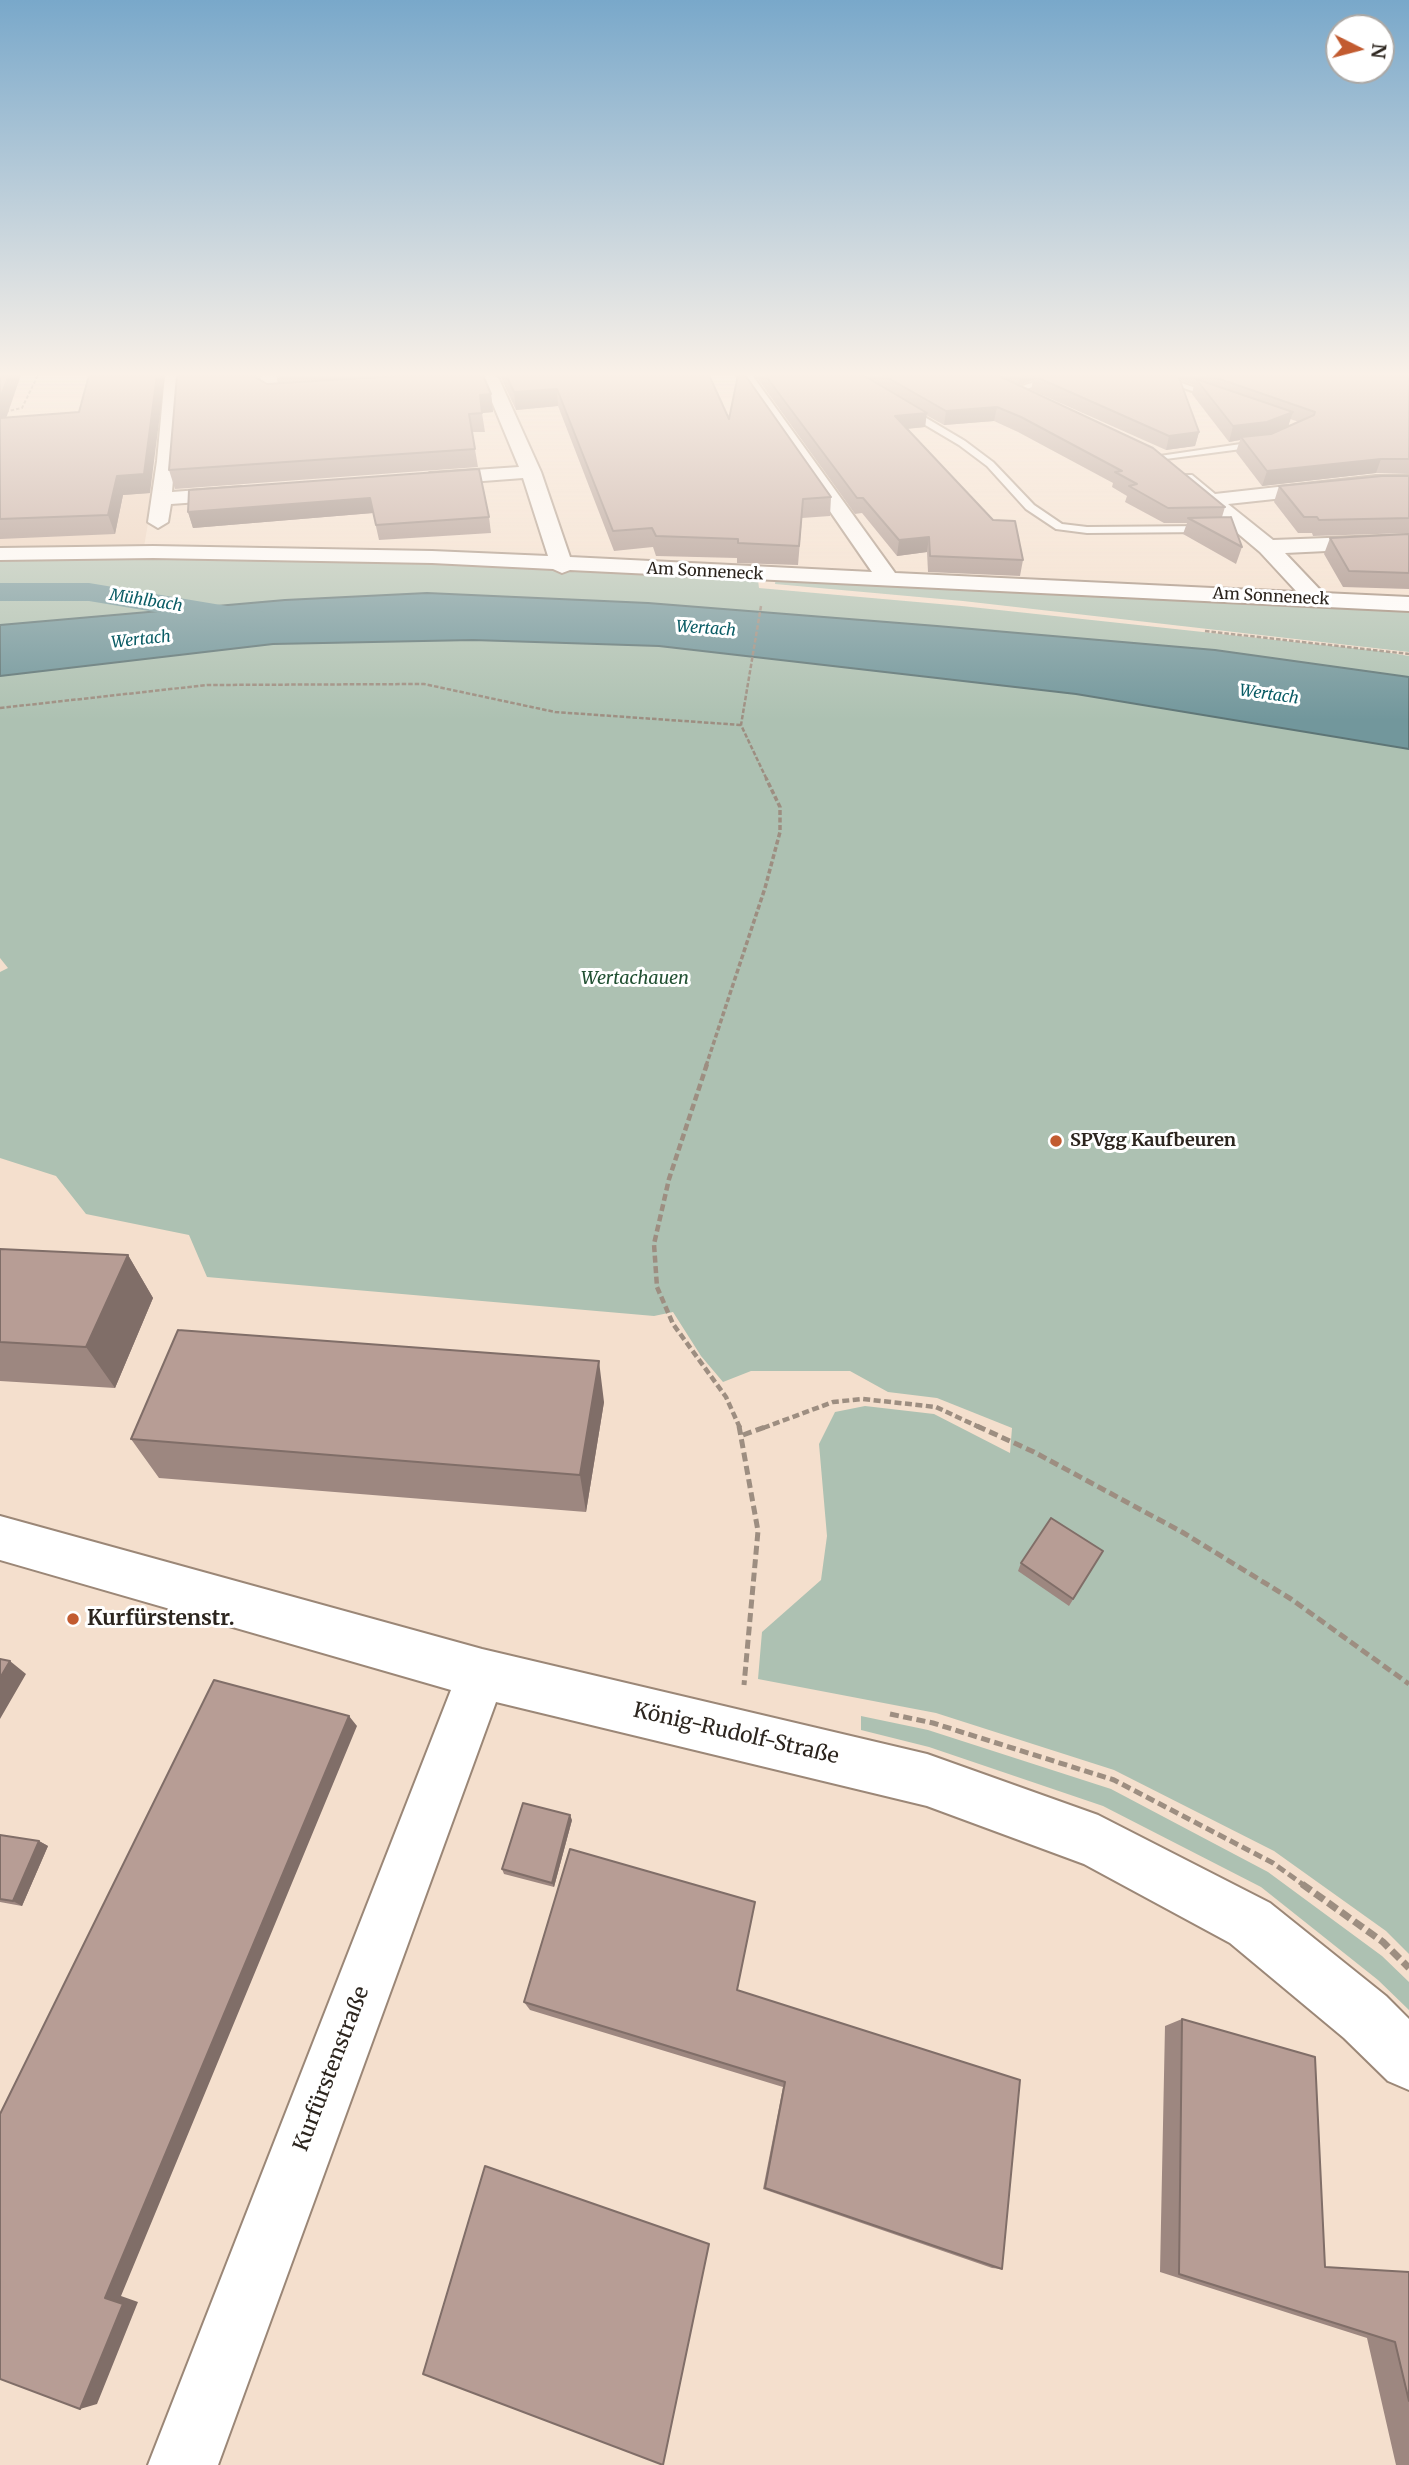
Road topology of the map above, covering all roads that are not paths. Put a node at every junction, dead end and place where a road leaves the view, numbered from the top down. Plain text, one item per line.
1 (164, 490) edge
2 (537, 490) edge
3 (825, 490) edge
4 (1014, 490) edge
5 (1199, 490) edge
6 (1303, 490) edge
7 (258, 492) edge
8 (163, 499) junction
9 (1212, 500) junction
10 (1246, 528) junction
11 (1409, 541) edge
12 (1268, 547) junction
13 (153, 552) junction
14 (0, 554) edge
15 (562, 566) junction
16 (889, 580) junction
17 (1317, 600) junction
18 (1409, 604) edge
19 (0, 1538) edge
20 (482, 1674) junction
21 (1409, 2060) edge
22 (183, 2465) edge

1 - 8 street
2 - 15 street
3 - 16 street
4 - 10 lane
5 - 9 street
6 - 9 street
7 - 8 street
8 - 13 street
9 - 10 street
10 - 12 street
11 - 12 street
12 - 17 street
13 - 14 street, Am Sonneneck
13 - 15 street, Am Sonneneck
15 - 16 street, Am Sonneneck
16 - 17 street, Am Sonneneck
17 - 18 street, Am Sonneneck
19 - 20 street, König-Rudolf-Straße
20 - 21 street, König-Rudolf-Straße
20 - 22 street, Kurfürstenstraße

